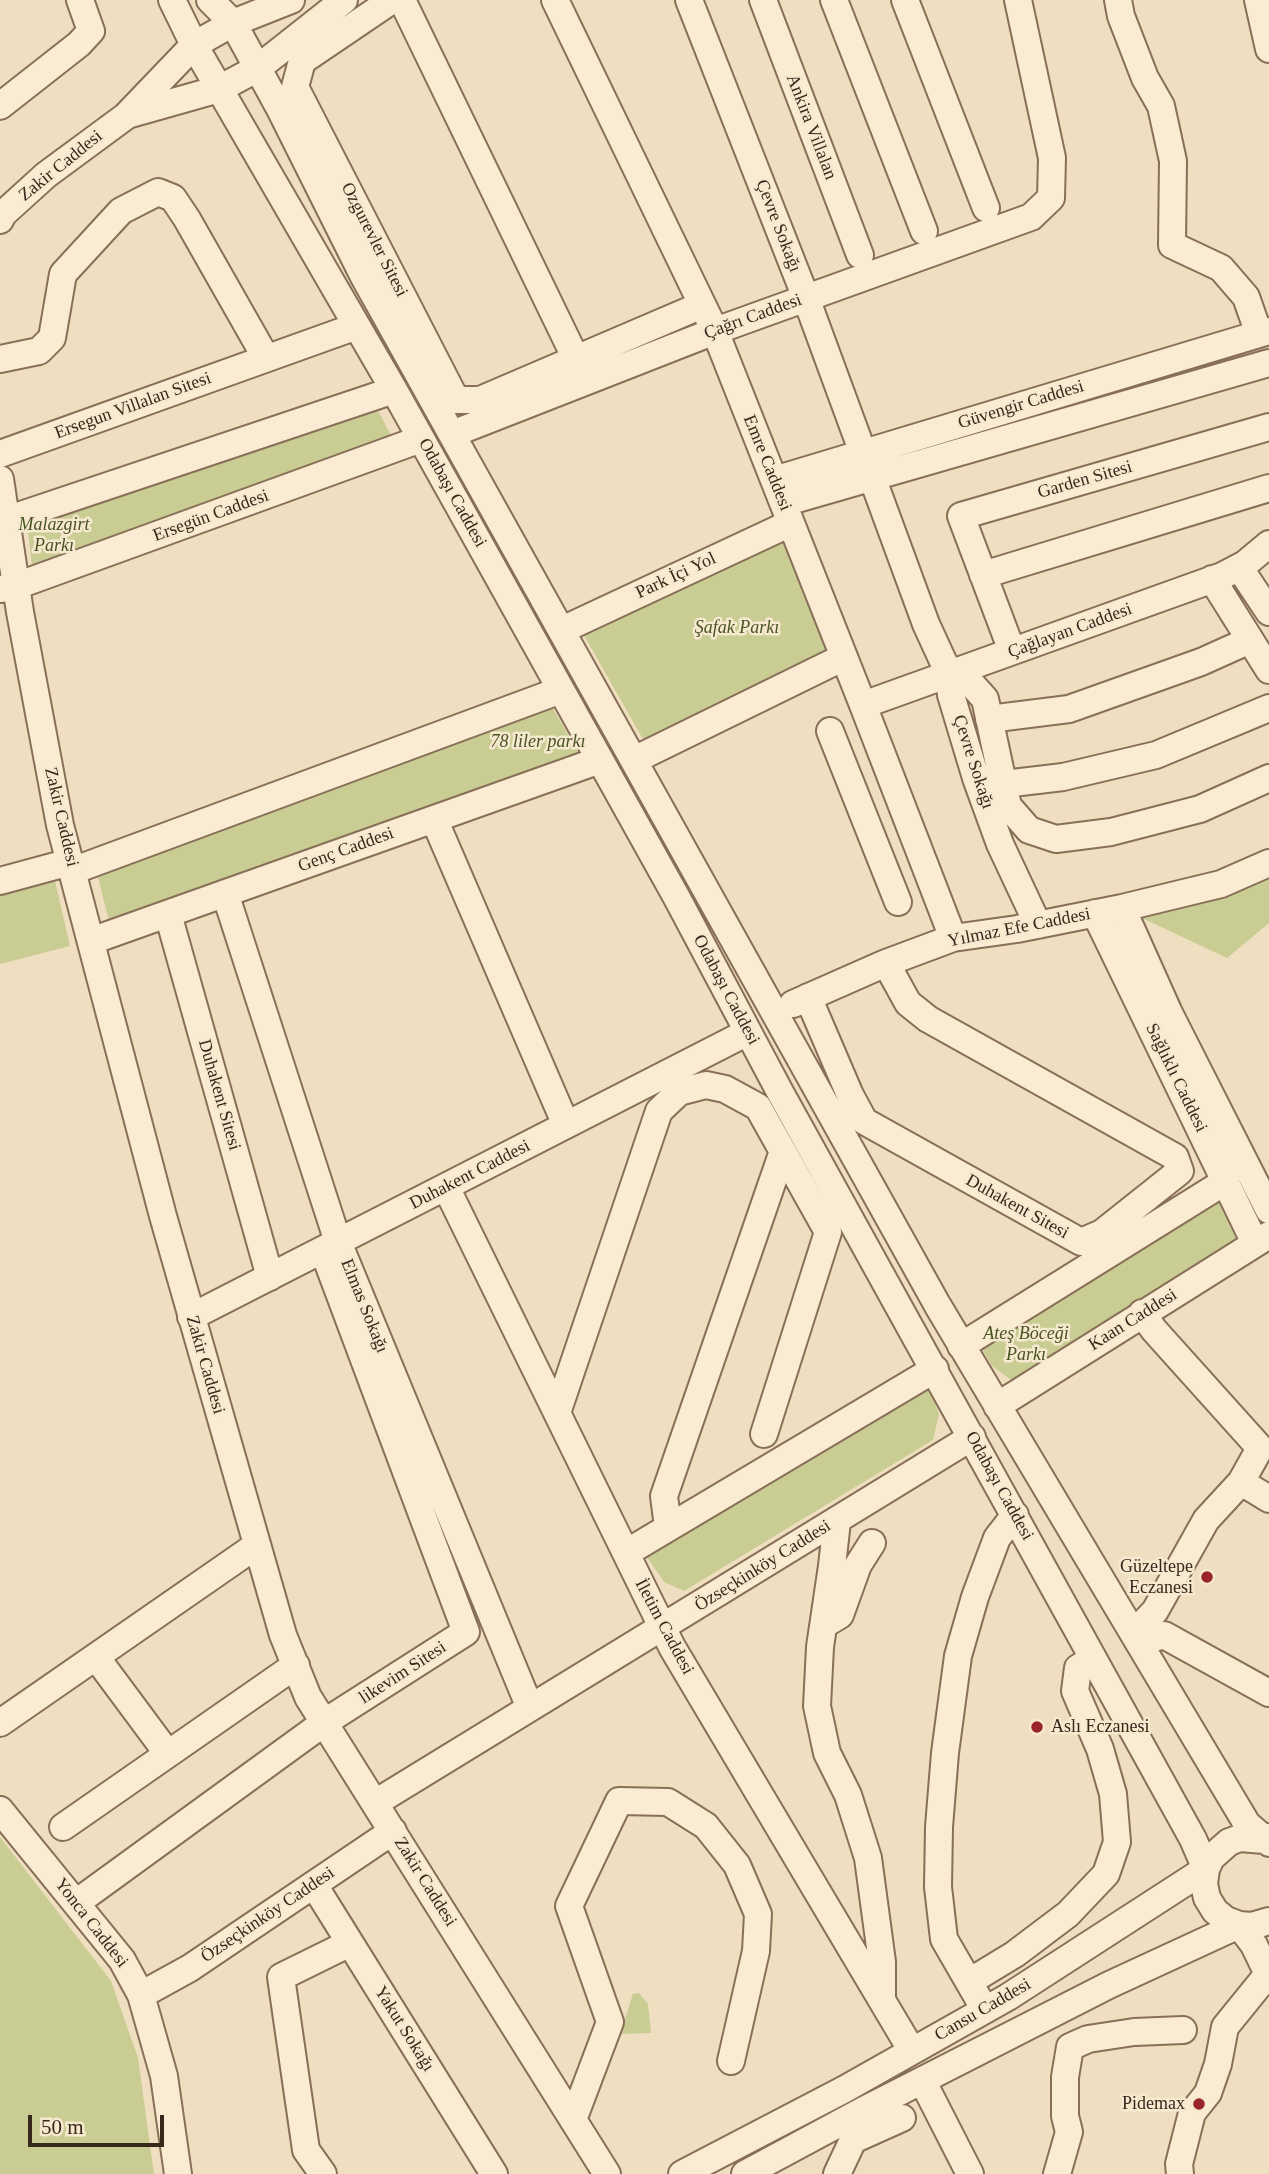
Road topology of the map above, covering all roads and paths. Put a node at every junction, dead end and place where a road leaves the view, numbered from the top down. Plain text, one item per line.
1 (80, 0) edge
2 (172, 0) edge
3 (210, 0) edge
4 (291, 0) edge
5 (344, 0) edge
6 (392, 0) edge
7 (402, 0) edge
8 (555, 0) edge
9 (690, 0) edge
10 (762, 0) edge
11 (834, 0) edge
12 (905, 0) edge
13 (1018, 0) edge
14 (1118, 0) edge
15 (1258, 0) edge
16 (233, 23) junction
17 (194, 46) junction
18 (1269, 49) edge
19 (258, 68) junction
20 (219, 89) junction
21 (6, 90) edge
22 (280, 109) junction
23 (126, 116) junction
24 (242, 130) junction
25 (986, 208) dead end
26 (0, 220) edge
27 (924, 231) dead end
28 (860, 255) dead end
29 (806, 298) junction
30 (702, 304) junction
31 (357, 326) junction
32 (715, 331) junction
33 (1264, 333) edge
34 (266, 358) junction
35 (0, 359) edge
36 (576, 359) junction
37 (1269, 363) edge
38 (394, 390) junction
39 (1269, 427) edge
40 (452, 433) junction
41 (421, 439) junction
42 (863, 453) junction
43 (0, 454) edge
44 (872, 477) junction
45 (0, 481) edge
46 (1269, 488) edge
47 (783, 502) junction
48 (3, 521) edge
49 (1258, 560) edge
50 (983, 575) junction
51 (1212, 579) junction
52 (8, 588) edge
53 (1269, 612) edge
54 (562, 630) junction
55 (1250, 640) junction
56 (1012, 651) junction
57 (844, 657) junction
58 (1269, 670) edge
59 (954, 672) junction
60 (561, 690) junction
61 (863, 705) junction
62 (1269, 708) edge
63 (989, 719) junction
64 (830, 731) dead end
65 (600, 760) junction
66 (634, 761) junction
67 (1269, 778) edge
68 (1004, 784) junction
69 (905, 814) junction
70 (434, 819) junction
71 (868, 826) junction
72 (1269, 863) edge
73 (71, 867) junction
74 (0, 881) edge
75 (225, 893) junction
76 (898, 902) dead end
77 (1122, 908) junction
78 (1096, 913) junction
79 (168, 914) junction
80 (1038, 925) junction
81 (953, 938) junction
82 (91, 941) junction
83 (886, 963) junction
84 (808, 997) junction
85 (776, 1013) junction
86 (748, 1032) junction
87 (566, 1125) junction
88 (782, 1154) junction
89 (1226, 1181) junction
90 (446, 1187) junction
91 (1269, 1210) edge
92 (1264, 1240) edge
93 (330, 1246) junction
94 (270, 1277) junction
95 (1142, 1313) junction
96 (191, 1317) junction
97 (961, 1346) junction
98 (934, 1369) junction
99 (997, 1406) junction
100 (557, 1413) junction
101 (764, 1434) dead end
102 (972, 1437) junction
103 (1241, 1482) junction
104 (1269, 1499) edge
105 (1015, 1515) junction
106 (836, 1521) junction
107 (668, 1527) junction
108 (872, 1543) dead end
109 (257, 1545) junction
110 (626, 1553) junction
111 (823, 1625) junction
112 (663, 1628) junction
113 (1137, 1637) junction
114 (96, 1657) junction
115 (1093, 1659) junction
116 (296, 1665) junction
117 (1269, 1693) edge
118 (530, 1708) junction
119 (0, 1723) edge
120 (325, 1723) junction
121 (168, 1755) junction
122 (375, 1803) junction
123 (0, 1810) edge
124 (64, 1827) dead end
125 (393, 1831) junction
126 (1267, 1840) edge
127 (1206, 1869) junction
128 (314, 1885) junction
129 (76, 1903) junction
130 (1269, 1921) edge
131 (1239, 1925) junction
132 (350, 1943) junction
133 (1268, 1975) edge
134 (969, 1982) junction
135 (141, 1995) junction
136 (882, 2000) junction
137 (985, 2010) junction
138 (1183, 2030) dead end
139 (912, 2051) junction
140 (731, 2061) dead end
141 (923, 2082) junction
142 (902, 2118) dead end
143 (573, 2120) junction
144 (307, 2162) edge
145 (491, 2173) edge
146 (178, 2174) edge
147 (323, 2174) edge
148 (607, 2174) edge
149 (682, 2174) edge
150 (745, 2174) edge
151 (837, 2174) edge
152 (970, 2174) edge
153 (1057, 2174) edge
154 (1180, 2174) edge

1 - 21 street
2 - 17 street, Odabaşı Caddesi
3 - 16 street, Odabaşı Caddesi
4 - 16 street
5 - 19 street
6 - 36 street, Ozgurevler Sitesi
7 - 36 street
8 - 30 street, Emre Caddesi
9 - 29 street, Çevre Sokağı
10 - 28 street, Ankira Villalan
11 - 27 street
12 - 25 street
13 - 29 street, Çağrı Caddesi
14 - 33 street
15 - 18 street
16 - 17 street
16 - 19 street, Odabaşı Caddesi
17 - 20 street, Odabaşı Caddesi
17 - 23 street
19 - 20 street
19 - 22 street, Odabaşı Caddesi
20 - 23 street
20 - 24 street, Odabaşı Caddesi
22 - 24 street
22 - 40 street, Odabaşı Caddesi
23 - 26 street, Zakir Caddesi
24 - 31 street, Odabaşı Caddesi
29 - 32 street, Çağrı Caddesi
29 - 42 street, Çevre Sokağı
30 - 32 street, Emre Caddesi
30 - 36 street, Ozgurevler Sitesi
31 - 34 street, Ersegun Villalan Sitesi
31 - 38 street, Odabaşı Caddesi
32 - 40 street, Çağrı Caddesi
32 - 47 street, Emre Caddesi
33 - 42 street, Güvengir Caddesi
34 - 35 street
34 - 43 street, Ersegun Villalan Sitesi
37 - 44 street, Güvengir Caddesi
38 - 41 street, Odabaşı Caddesi
38 - 48 street
39 - 50 street, Garden Sitesi
40 - 54 street, Odabaşı Caddesi
41 - 52 street, Ersegün Caddesi
41 - 60 street, Odabaşı Caddesi
42 - 47 street, Güvengir Caddesi
44 - 47 street, Güvengir Caddesi
44 - 59 street, Çevre Sokağı
45 - 48 street, Zakir Caddesi
46 - 50 street
47 - 54 street, Park İçi Yol
47 - 57 street, Emre Caddesi
48 - 52 street, Zakir Caddesi
49 - 51 street, Çağlayan Caddesi
49 - 53 street
50 - 56 street, Garden Sitesi
51 - 55 street
51 - 56 street, Çağlayan Caddesi
52 - 73 street, Zakir Caddesi
54 - 66 street, Odabaşı Caddesi
55 - 58 street
55 - 63 street
56 - 59 street, Çağlayan Caddesi
57 - 61 street, Emre Caddesi
57 - 66 street
59 - 61 street, Çağlayan Caddesi
59 - 63 street
59 - 80 street, Çevre Sokağı
60 - 65 street, Odabaşı Caddesi
60 - 73 street
61 - 69 street, Emre Caddesi
62 - 68 street
63 - 68 street
64 - 71 street
65 - 70 street, Genç Caddesi
65 - 86 street, Odabaşı Caddesi
66 - 85 street, Odabaşı Caddesi
67 - 68 street
69 - 71 street
69 - 81 street, Emre Caddesi
70 - 75 street, Genç Caddesi
70 - 87 street
71 - 76 street
72 - 77 street, Yılmaz Efe Caddesi
73 - 74 street
73 - 82 street, Zakir Caddesi
75 - 79 street, Genç Caddesi
75 - 93 street, Elmas Sokağı
77 - 78 street, Yılmaz Efe Caddesi
77 - 91 street, Sağlıklı Caddesi
78 - 80 street, Yılmaz Efe Caddesi
78 - 89 street, Sağlıklı Caddesi
79 - 82 street, Genç Caddesi
79 - 94 street, Duhakent Sitesi
80 - 81 street, Yılmaz Efe Caddesi
81 - 83 street, Yılmaz Efe Caddesi
82 - 96 street, Zakir Caddesi
83 - 84 street, Yılmaz Efe Caddesi
83 - 84 street, Duhakent Sitesi
84 - 85 street, Yılmaz Efe Caddesi
85 - 97 street, Odabaşı Caddesi
86 - 87 street, Duhakent Caddesi
86 - 98 street, Odabaşı Caddesi
87 - 90 street, Duhakent Caddesi
88 - 100 street
88 - 101 street
88 - 107 street
89 - 92 street, Sağlıklı Caddesi
89 - 97 street
90 - 93 street, Duhakent Caddesi
90 - 100 street, İletim Caddesi
92 - 95 street, Kaan Caddesi
93 - 94 street, Duhakent Caddesi
93 - 118 street, Elmas Sokağı
93 - 120 street, likevim Sitesi
94 - 96 street, Duhakent Caddesi
95 - 99 street, Kaan Caddesi
95 - 103 street
96 - 109 street, Zakir Caddesi
97 - 99 street, Odabaşı Caddesi
98 - 102 street, Odabaşı Caddesi
98 - 107 street
99 - 113 street, Odabaşı Caddesi
100 - 110 street, İletim Caddesi
102 - 105 street, Odabaşı Caddesi
102 - 106 street, Özseçkinköy Caddesi
103 - 104 street
103 - 113 street
105 - 115 street, Odabaşı Caddesi
105 - 134 street
106 - 111 street
106 - 112 street, Özseçkinköy Caddesi
107 - 110 street
108 - 111 street
109 - 114 street
109 - 116 street, Zakir Caddesi
110 - 112 street, İletim Caddesi
111 - 136 street
112 - 118 street, Özseçkinköy Caddesi
112 - 136 street, İletim Caddesi
113 - 117 street
113 - 126 street, Odabaşı Caddesi
114 - 119 street
114 - 121 street
115 - 127 street, Odabaşı Caddesi
115 - 134 street
116 - 120 street, Zakir Caddesi
116 - 121 street
118 - 122 street, Özseçkinköy Caddesi
120 - 122 street, Zakir Caddesi
120 - 129 street, likevim Sitesi
121 - 124 street
122 - 125 street, Zakir Caddesi
123 - 129 street, Yonca Caddesi
125 - 128 street, Özseçkinköy Caddesi
125 - 143 street, Zakir Caddesi
126 - 127 street, Cansu Caddesi
127 - 131 street, Odabaşı Caddesi
127 - 137 street, Cansu Caddesi
128 - 132 street, Yakut Sokağı
128 - 135 street, Özseçkinköy Caddesi
129 - 135 street, Yonca Caddesi
130 - 131 street, Cansu Caddesi
131 - 133 street, Odabaşı Caddesi
131 - 141 street, Cansu Caddesi
132 - 144 street
132 - 145 street, Yakut Sokağı
133 - 154 street
134 - 137 street
135 - 146 street, Yonca Caddesi
136 - 139 street, İletim Caddesi
137 - 139 street, Cansu Caddesi
138 - 153 street
139 - 149 street, Cansu Caddesi
140 - 143 street
141 - 150 street, Cansu Caddesi
141 - 152 street
142 - 151 street
143 - 148 street, Zakir Caddesi
144 - 147 street

